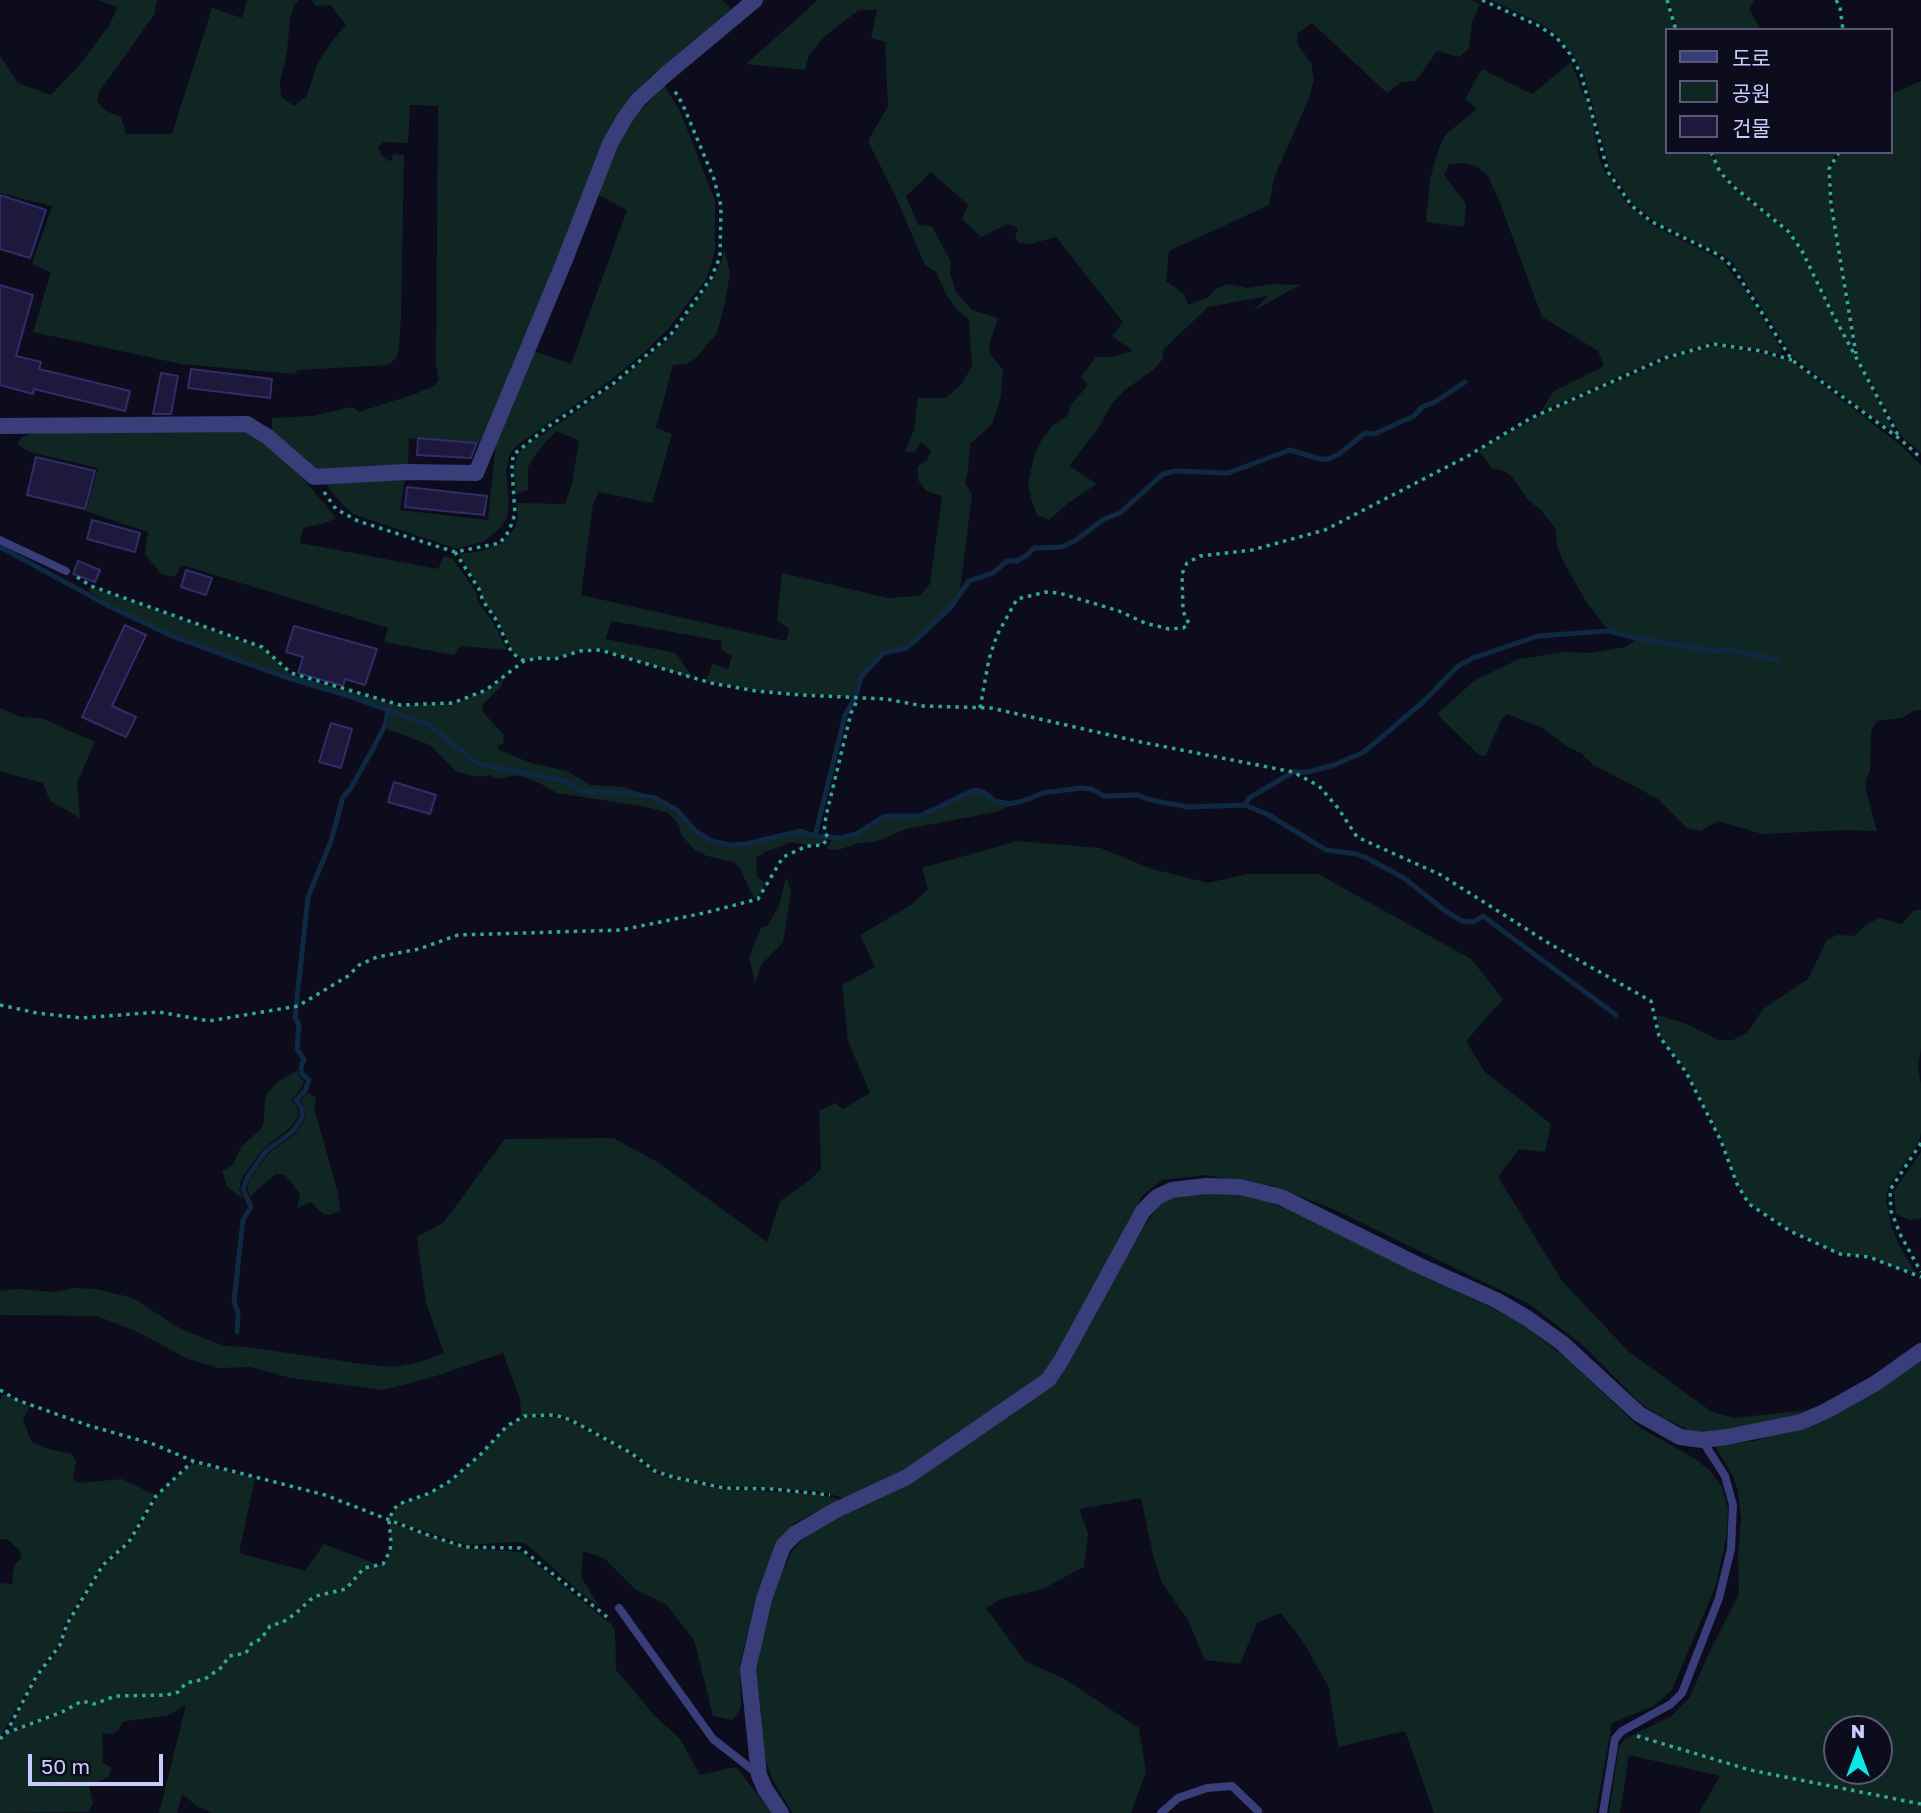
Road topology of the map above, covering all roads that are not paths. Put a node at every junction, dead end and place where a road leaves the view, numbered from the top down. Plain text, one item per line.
1 (755, 0) edge
2 (0, 426) edge
3 (0, 540) edge
4 (66, 571) road end
5 (1921, 1351) edge
6 (1702, 1440) junction
7 (619, 1608) dead end
8 (759, 1775) junction
9 (1258, 1811) dead end
10 (781, 1813) edge
11 (1161, 1813) edge
12 (1602, 1813) edge

1 - 2 street
3 - 4 lane
5 - 6 street
6 - 8 street
6 - 12 lane
7 - 8 lane
8 - 10 street
9 - 11 lane

